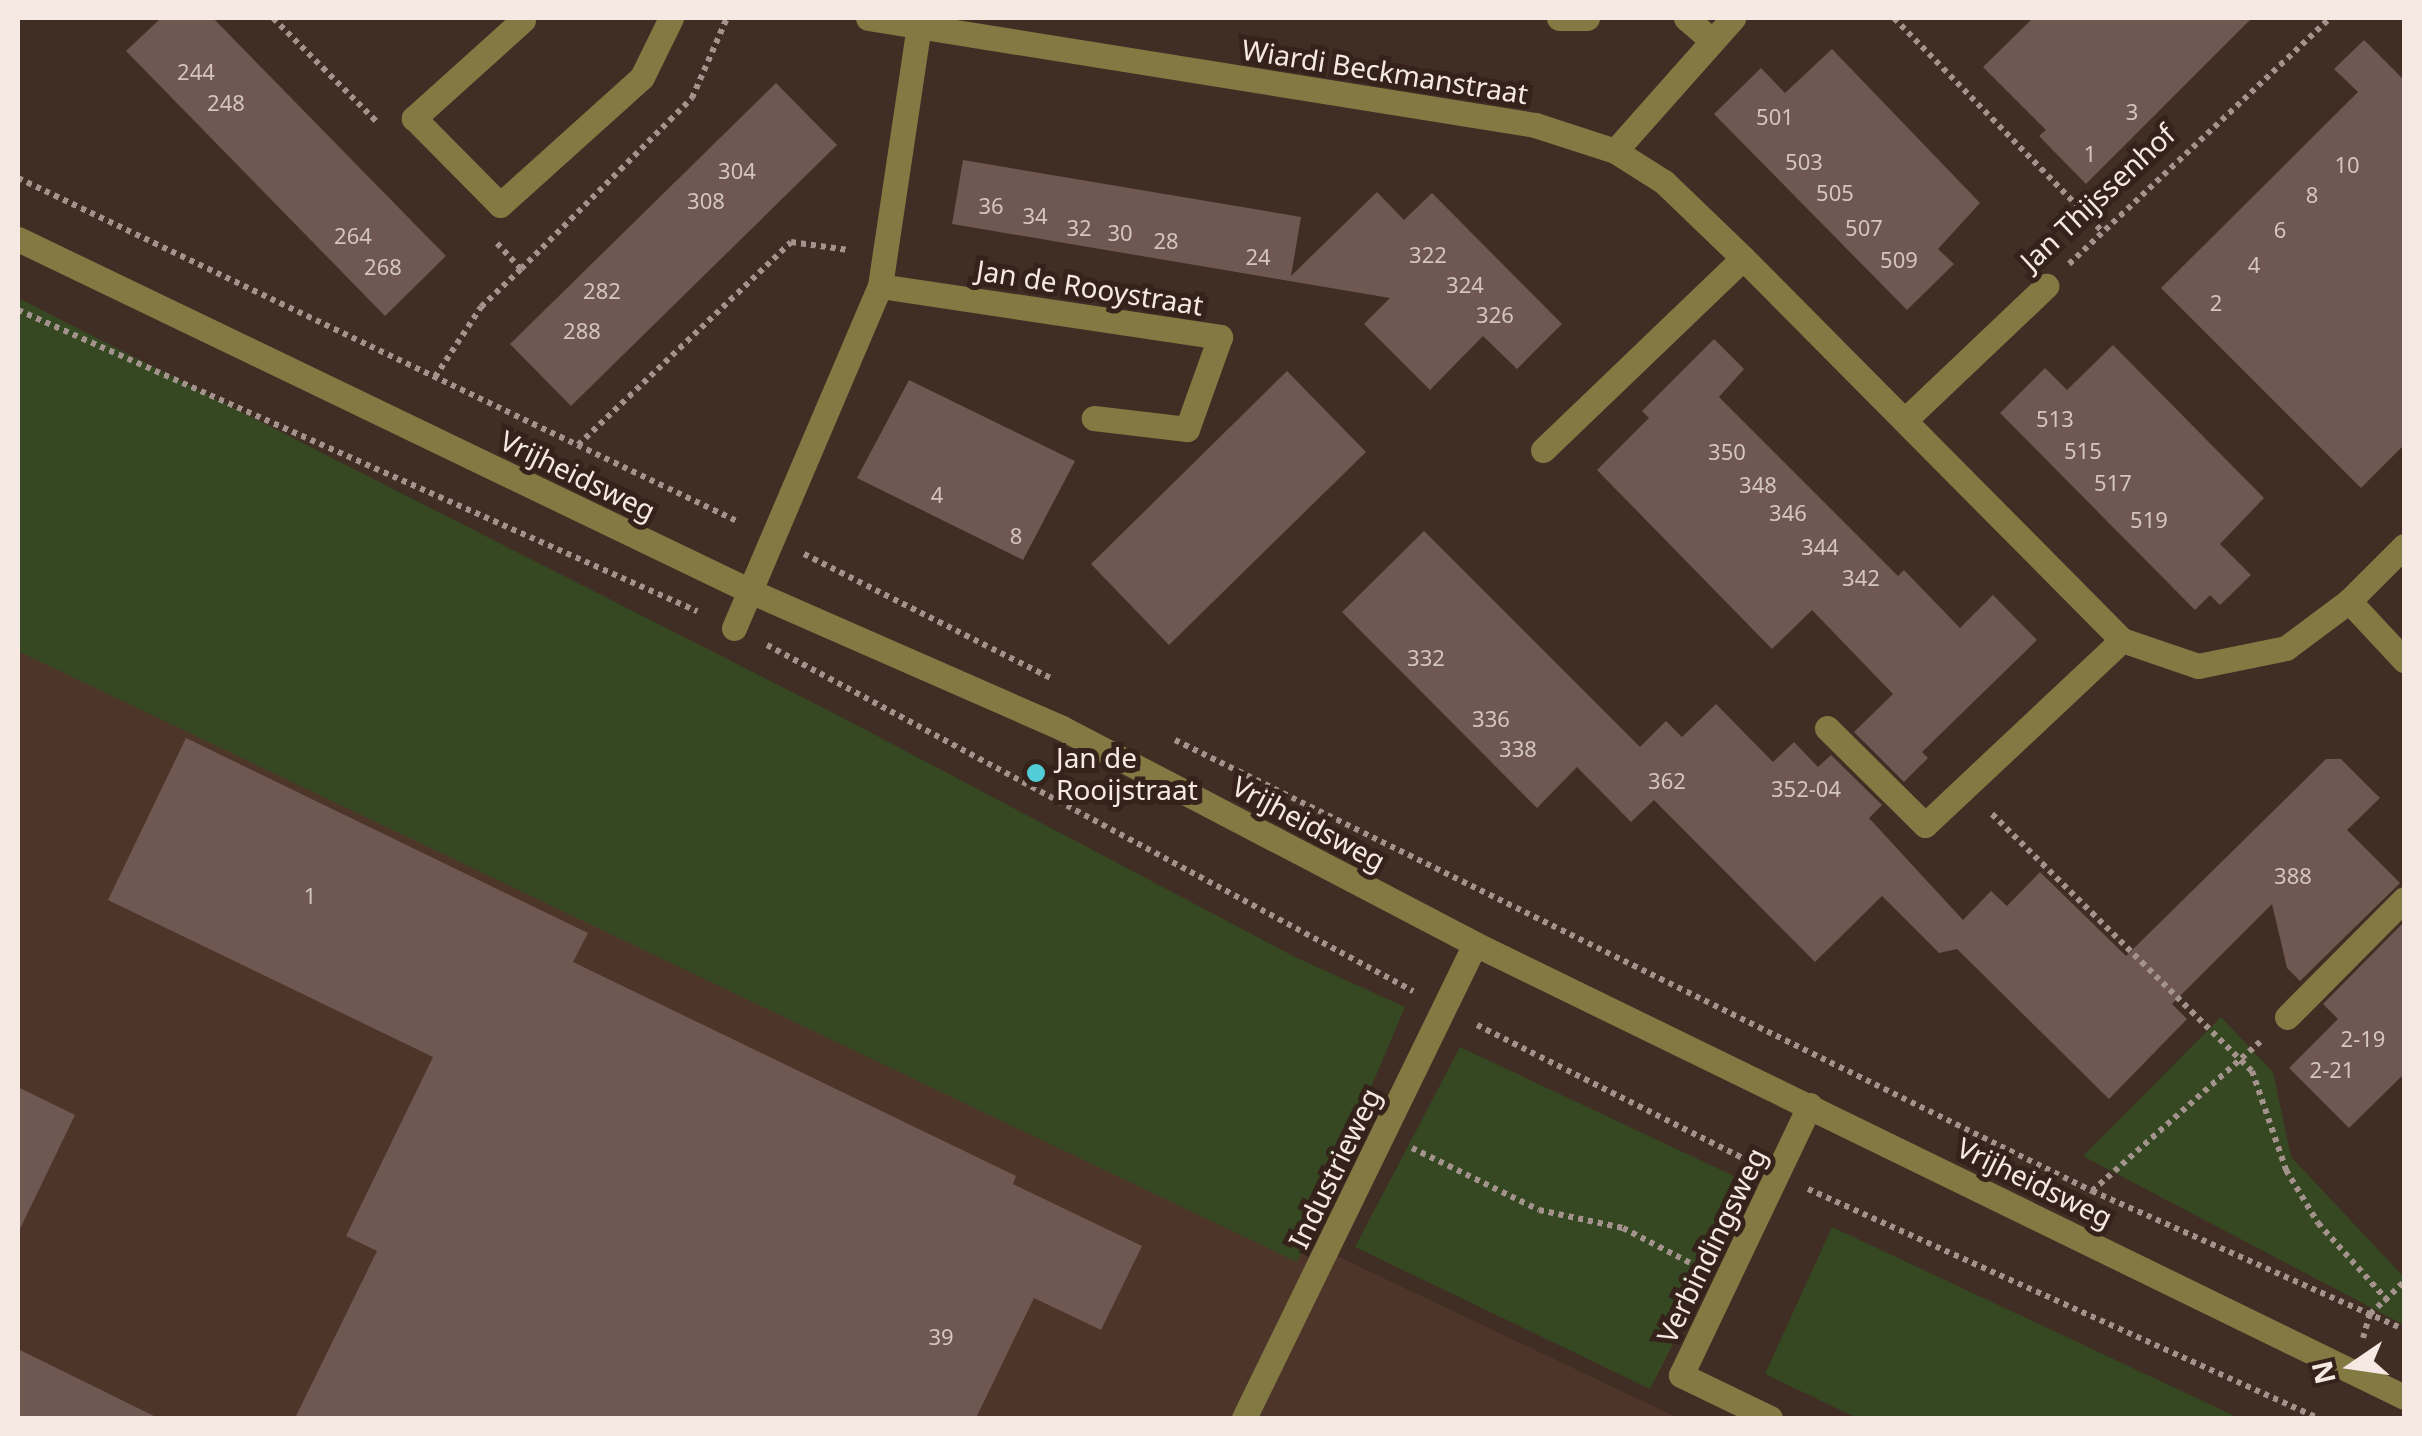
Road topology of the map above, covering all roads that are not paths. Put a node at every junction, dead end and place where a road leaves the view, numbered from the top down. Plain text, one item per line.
1 (670, 18) edge
2 (868, 18) edge
3 (1559, 18) edge
4 (1587, 18) edge
5 (1686, 18) edge
6 (1733, 18) edge
7 (523, 20) dead end
8 (919, 22) edge
9 (1709, 38) junction
10 (1615, 152) junction
11 (18, 240) edge
12 (1743, 258) junction
13 (880, 286) junction
14 (2046, 286) road end
15 (1094, 418) dead end
16 (1905, 420) junction
17 (1543, 450) dead end
18 (2404, 546) edge
19 (750, 590) junction
20 (2349, 601) junction
21 (734, 628) road end
22 (2122, 640) junction
23 (2404, 660) edge
24 (1828, 728) dead end
25 (2404, 899) edge
26 (1475, 944) junction
27 (2287, 1017) road end
28 (1810, 1105) junction
29 (2404, 1397) edge
30 (1244, 1418) edge
31 (1770, 1418) edge

1 - 7 street
2 - 8 street, Wiardi Beckmanstraat
3 - 4 street
5 - 9 street
6 - 9 street
8 - 10 street, Wiardi Beckmanstraat
8 - 13 street
9 - 10 street
10 - 12 street, Wiardi Beckmanstraat
11 - 19 street, Vrijheidsweg
12 - 16 street, Wiardi Beckmanstraat
12 - 17 street
13 - 15 street, Jan de Rooystraat
13 - 19 street
14 - 16 street, Jan Thijssenhof
16 - 22 street, Wiardi Beckmanstraat
18 - 20 street, Wiardi Beckmanstraat
19 - 21 street
19 - 26 street, Vrijheidsweg
20 - 22 street, Wiardi Beckmanstraat
20 - 23 street
22 - 24 street
25 - 27 street
26 - 28 street, Vrijheidsweg
26 - 30 street, Industrieweg
28 - 29 street, Vrijheidsweg
28 - 31 street, Verbindingsweg

